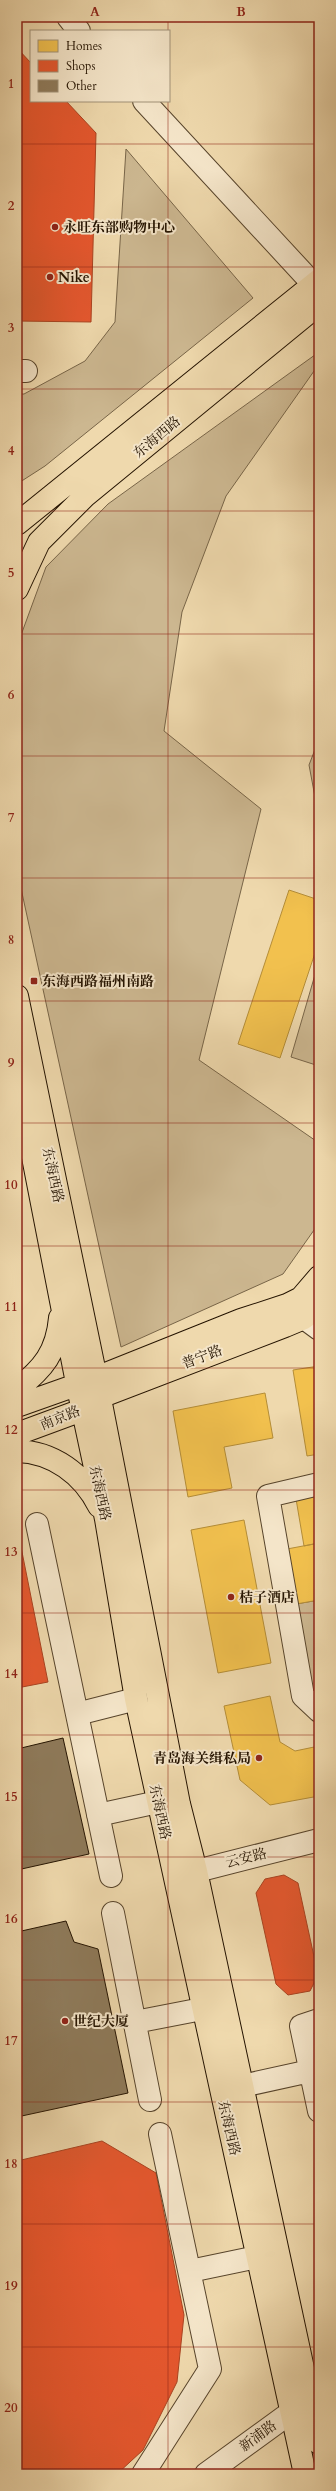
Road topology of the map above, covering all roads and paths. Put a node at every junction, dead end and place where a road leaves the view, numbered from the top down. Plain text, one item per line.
1 (68, 17) edge
2 (78, 30) edge
3 (145, 102) edge
4 (317, 289) edge
5 (62, 487) junction
6 (17, 509) edge
7 (17, 524) edge
8 (39, 542) junction
9 (17, 556) edge
10 (17, 589) edge
11 (17, 996) edge
12 (17, 1076) edge
13 (319, 1277) edge
14 (62, 1301) junction
15 (307, 1314) edge
16 (91, 1386) junction
17 (17, 1389) edge
18 (17, 1406) edge
19 (82, 1410) junction
20 (17, 1434) edge
21 (17, 1451) edge
22 (319, 1484) edge
23 (106, 1519) junction
24 (37, 1524) dead end
25 (136, 1698) junction
26 (319, 1711) edge
27 (77, 1714) junction
28 (158, 1802) junction
29 (98, 1815) junction
30 (319, 1840) edge
31 (196, 1871) junction
32 (111, 1876) dead end
33 (174, 1877) junction
34 (113, 1913) dead end
35 (202, 2009) junction
36 (319, 2020) edge
37 (135, 2022) junction
38 (310, 2071) junction
39 (242, 2086) junction
40 (150, 2100) dead end
41 (319, 2111) edge
42 (160, 2134) dead end
43 (257, 2257) junction
44 (190, 2271) junction
45 (314, 2396) edge
46 (291, 2412) junction
47 (319, 2443) edge
48 (143, 2474) edge
49 (206, 2474) edge
50 (305, 2474) edge

1 - 2 street
3 - 4 street
4 - 5 main road, 东海西路
4 - 8 main road, 东海西路
5 - 6 main road
5 - 7 main road, 东海西路
8 - 9 main road
8 - 10 main road, 东海西路
11 - 16 main road, 东海西路
12 - 14 main road, 东海西路
13 - 15 main road, 普宁路
14 - 16 main road, 东海西路
14 - 17 main road
15 - 16 main road, 普宁路
16 - 18 main road, 南京路
16 - 19 main road, 南京路
16 - 31 main road, 东海西路
19 - 20 main road, 南京路
19 - 23 main road, 东海西路
21 - 23 main road
22 - 26 street
23 - 25 main road, 东海西路
24 - 27 street
25 - 27 street
25 - 28 main road, 东海西路
27 - 29 street
28 - 29 street
28 - 33 main road, 东海西路
29 - 32 street
30 - 31 street, 云安路
31 - 33 street, 云安路
31 - 39 main road, 东海西路
33 - 35 main road, 东海西路
34 - 37 street
35 - 37 street
35 - 43 main road, 东海西路
36 - 38 street
37 - 40 street
38 - 39 street
38 - 41 street
39 - 45 main road, 东海西路
42 - 44 street
43 - 44 street
43 - 46 main road, 东海西路
44 - 48 street
45 - 46 street, 新浦路
45 - 47 main road, 东海西路
46 - 49 street, 新浦路
46 - 50 main road, 东海西路

